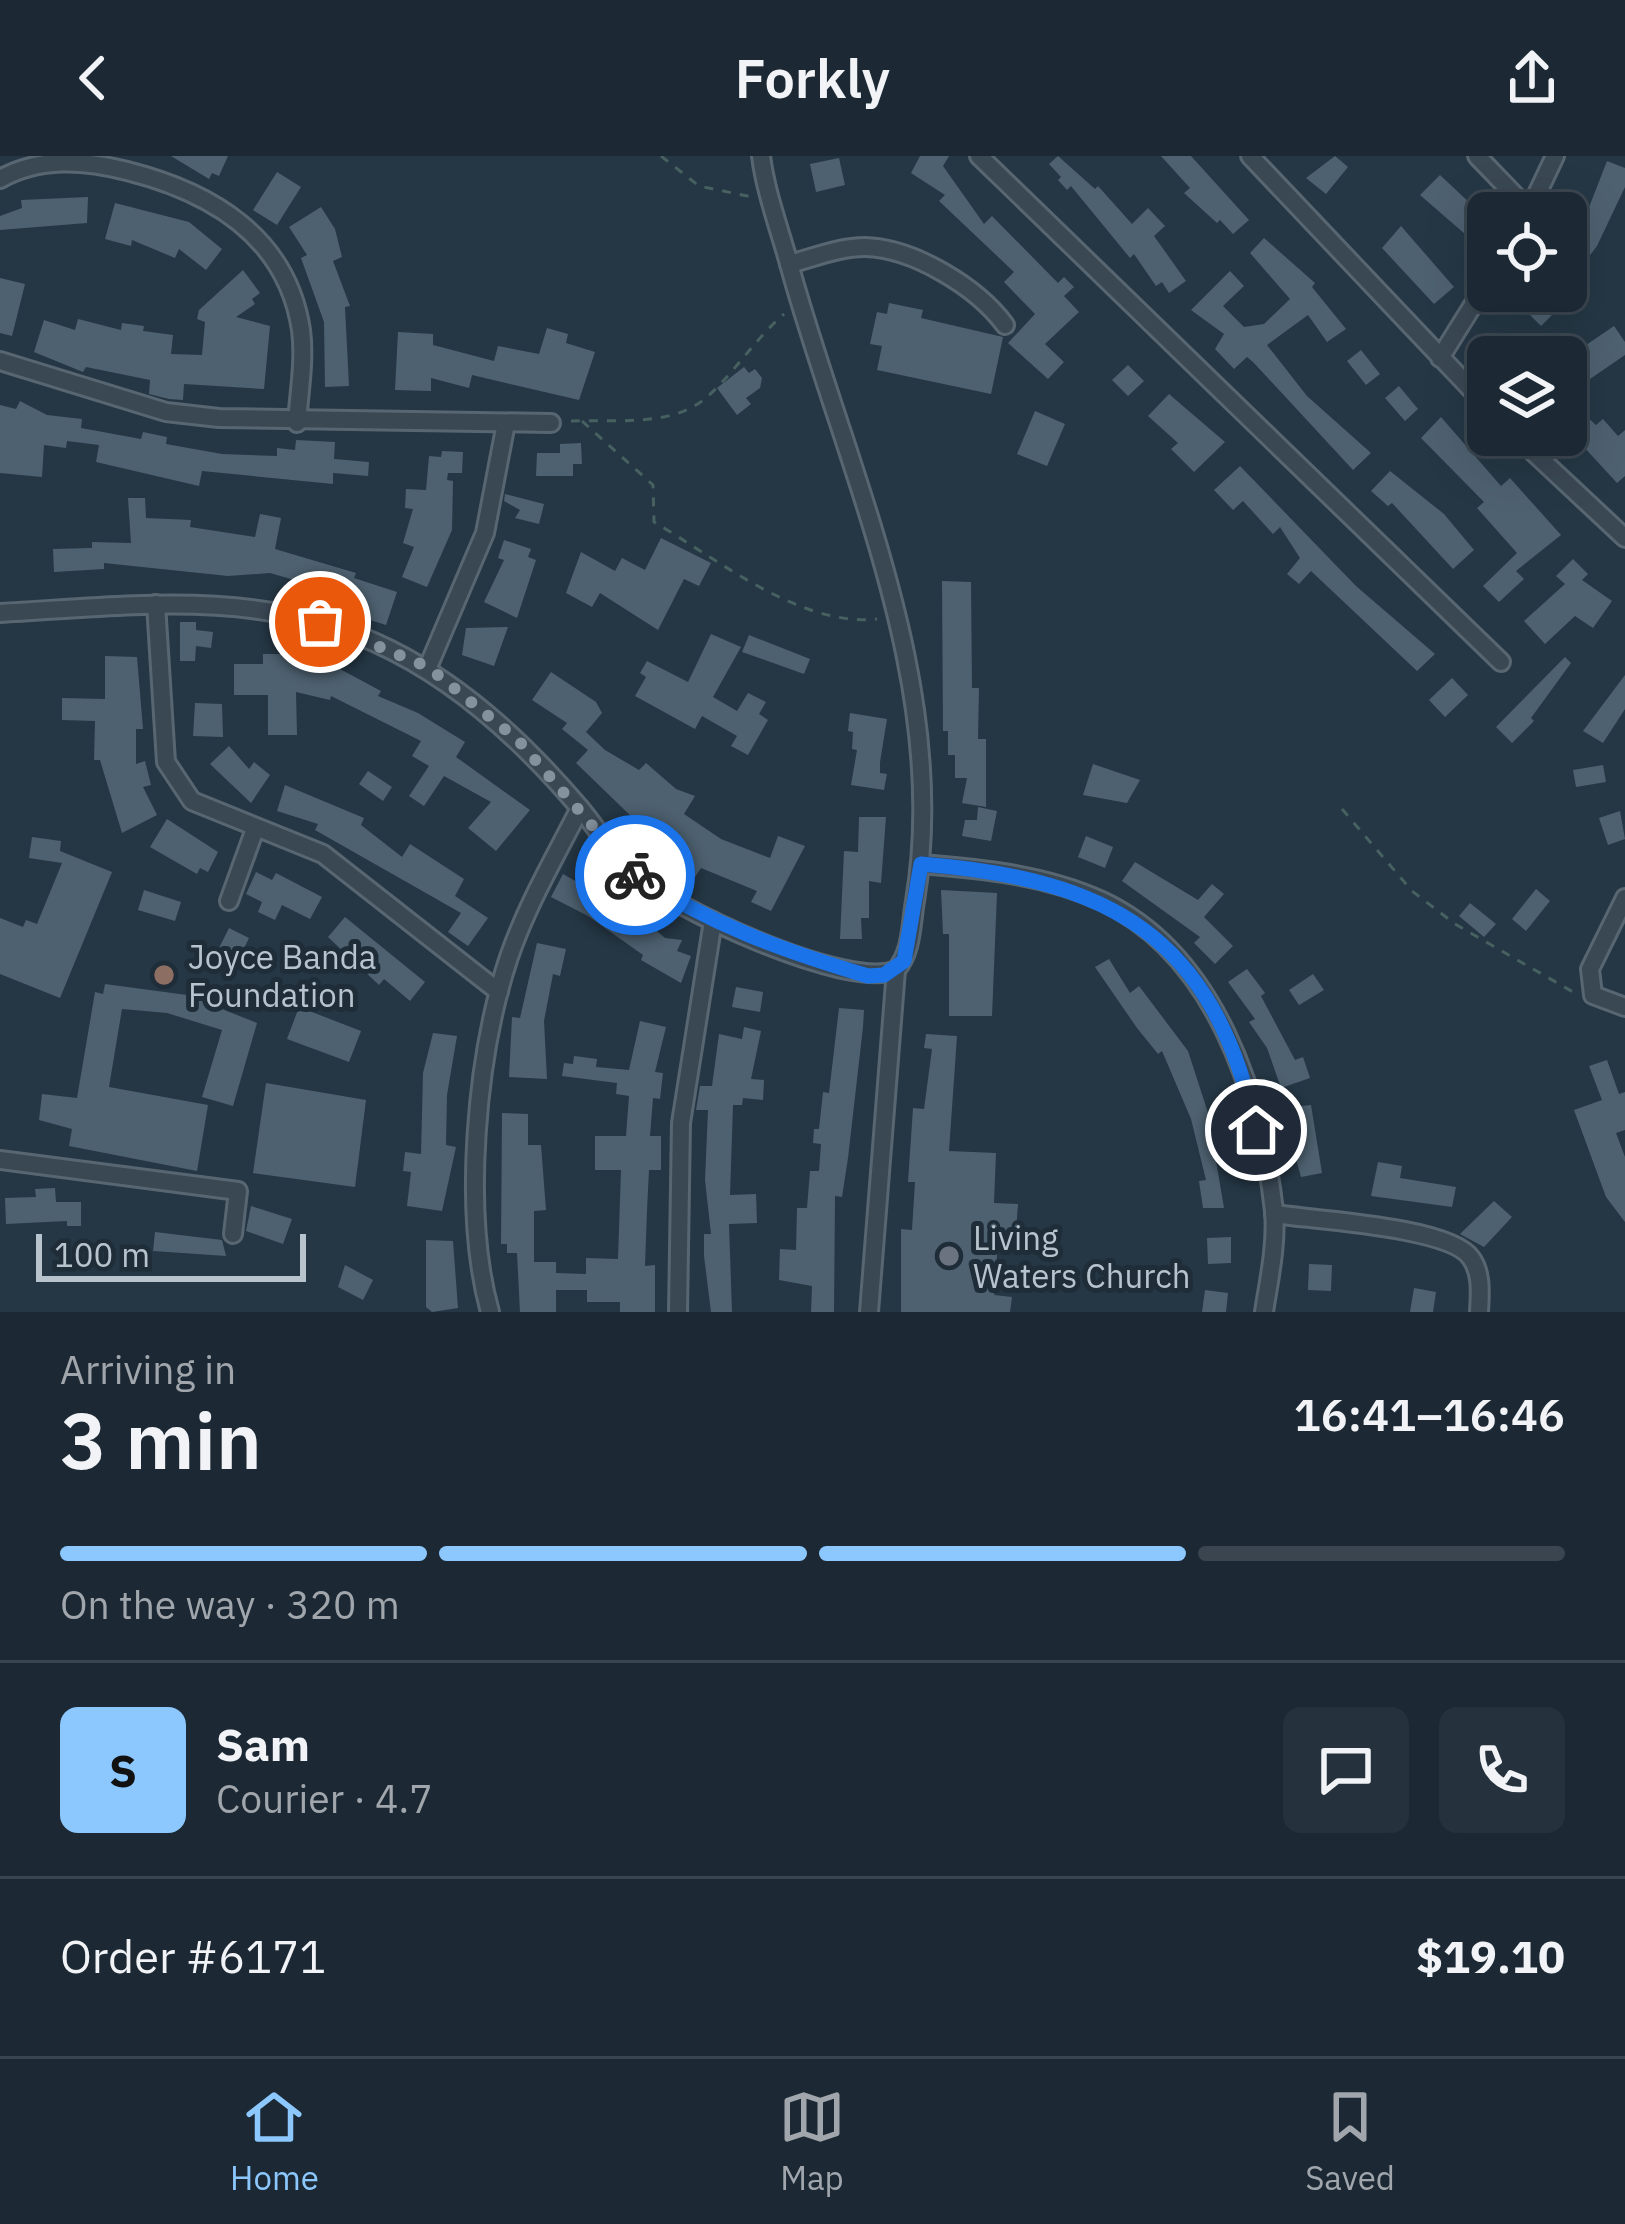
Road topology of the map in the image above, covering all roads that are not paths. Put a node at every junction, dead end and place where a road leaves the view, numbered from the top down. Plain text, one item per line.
1 (760, 156) edge
2 (979, 156) edge
3 (1250, 156) edge
4 (1477, 156) edge
5 (1555, 156) edge
6 (0, 179) edge
7 (1510, 192) edge
8 (1538, 192) edge
9 (789, 263) junction
10 (1469, 312) edge
11 (1005, 325) dead end
12 (1440, 358) junction
13 (0, 362) edge
14 (1467, 386) edge
15 (297, 423) junction
16 (506, 423) junction
17 (551, 423) road end
18 (1537, 456) edge
19 (1625, 538) edge
20 (156, 604) junction
21 (0, 613) edge
22 (1501, 662) dead end
23 (428, 667) junction
24 (580, 808) junction
25 (255, 829) junction
26 (921, 864) junction
27 (1625, 898) edge
28 (230, 901) dead end
29 (713, 921) junction
30 (896, 970) junction
31 (499, 992) junction
32 (1625, 1007) edge
33 (0, 1160) edge
34 (1274, 1214) junction
35 (233, 1234) dead end
36 (490, 1312) edge
37 (678, 1312) edge
38 (869, 1312) edge
39 (1264, 1312) edge
40 (1479, 1312) edge

1 - 9 street
2 - 22 street
3 - 12 street
4 - 7 street
5 - 8 street
6 - 15 street
9 - 11 street
9 - 26 street
10 - 12 street
12 - 14 street
13 - 15 street
15 - 16 street
16 - 17 street
16 - 23 street
18 - 19 street
20 - 21 street
20 - 23 street
20 - 25 street
23 - 24 street
24 - 29 street
24 - 31 street
25 - 28 street
25 - 31 street
26 - 30 street
26 - 34 street
27 - 32 street
29 - 30 street
29 - 37 street
30 - 38 street
31 - 36 street
33 - 35 street
34 - 39 street
34 - 40 street

